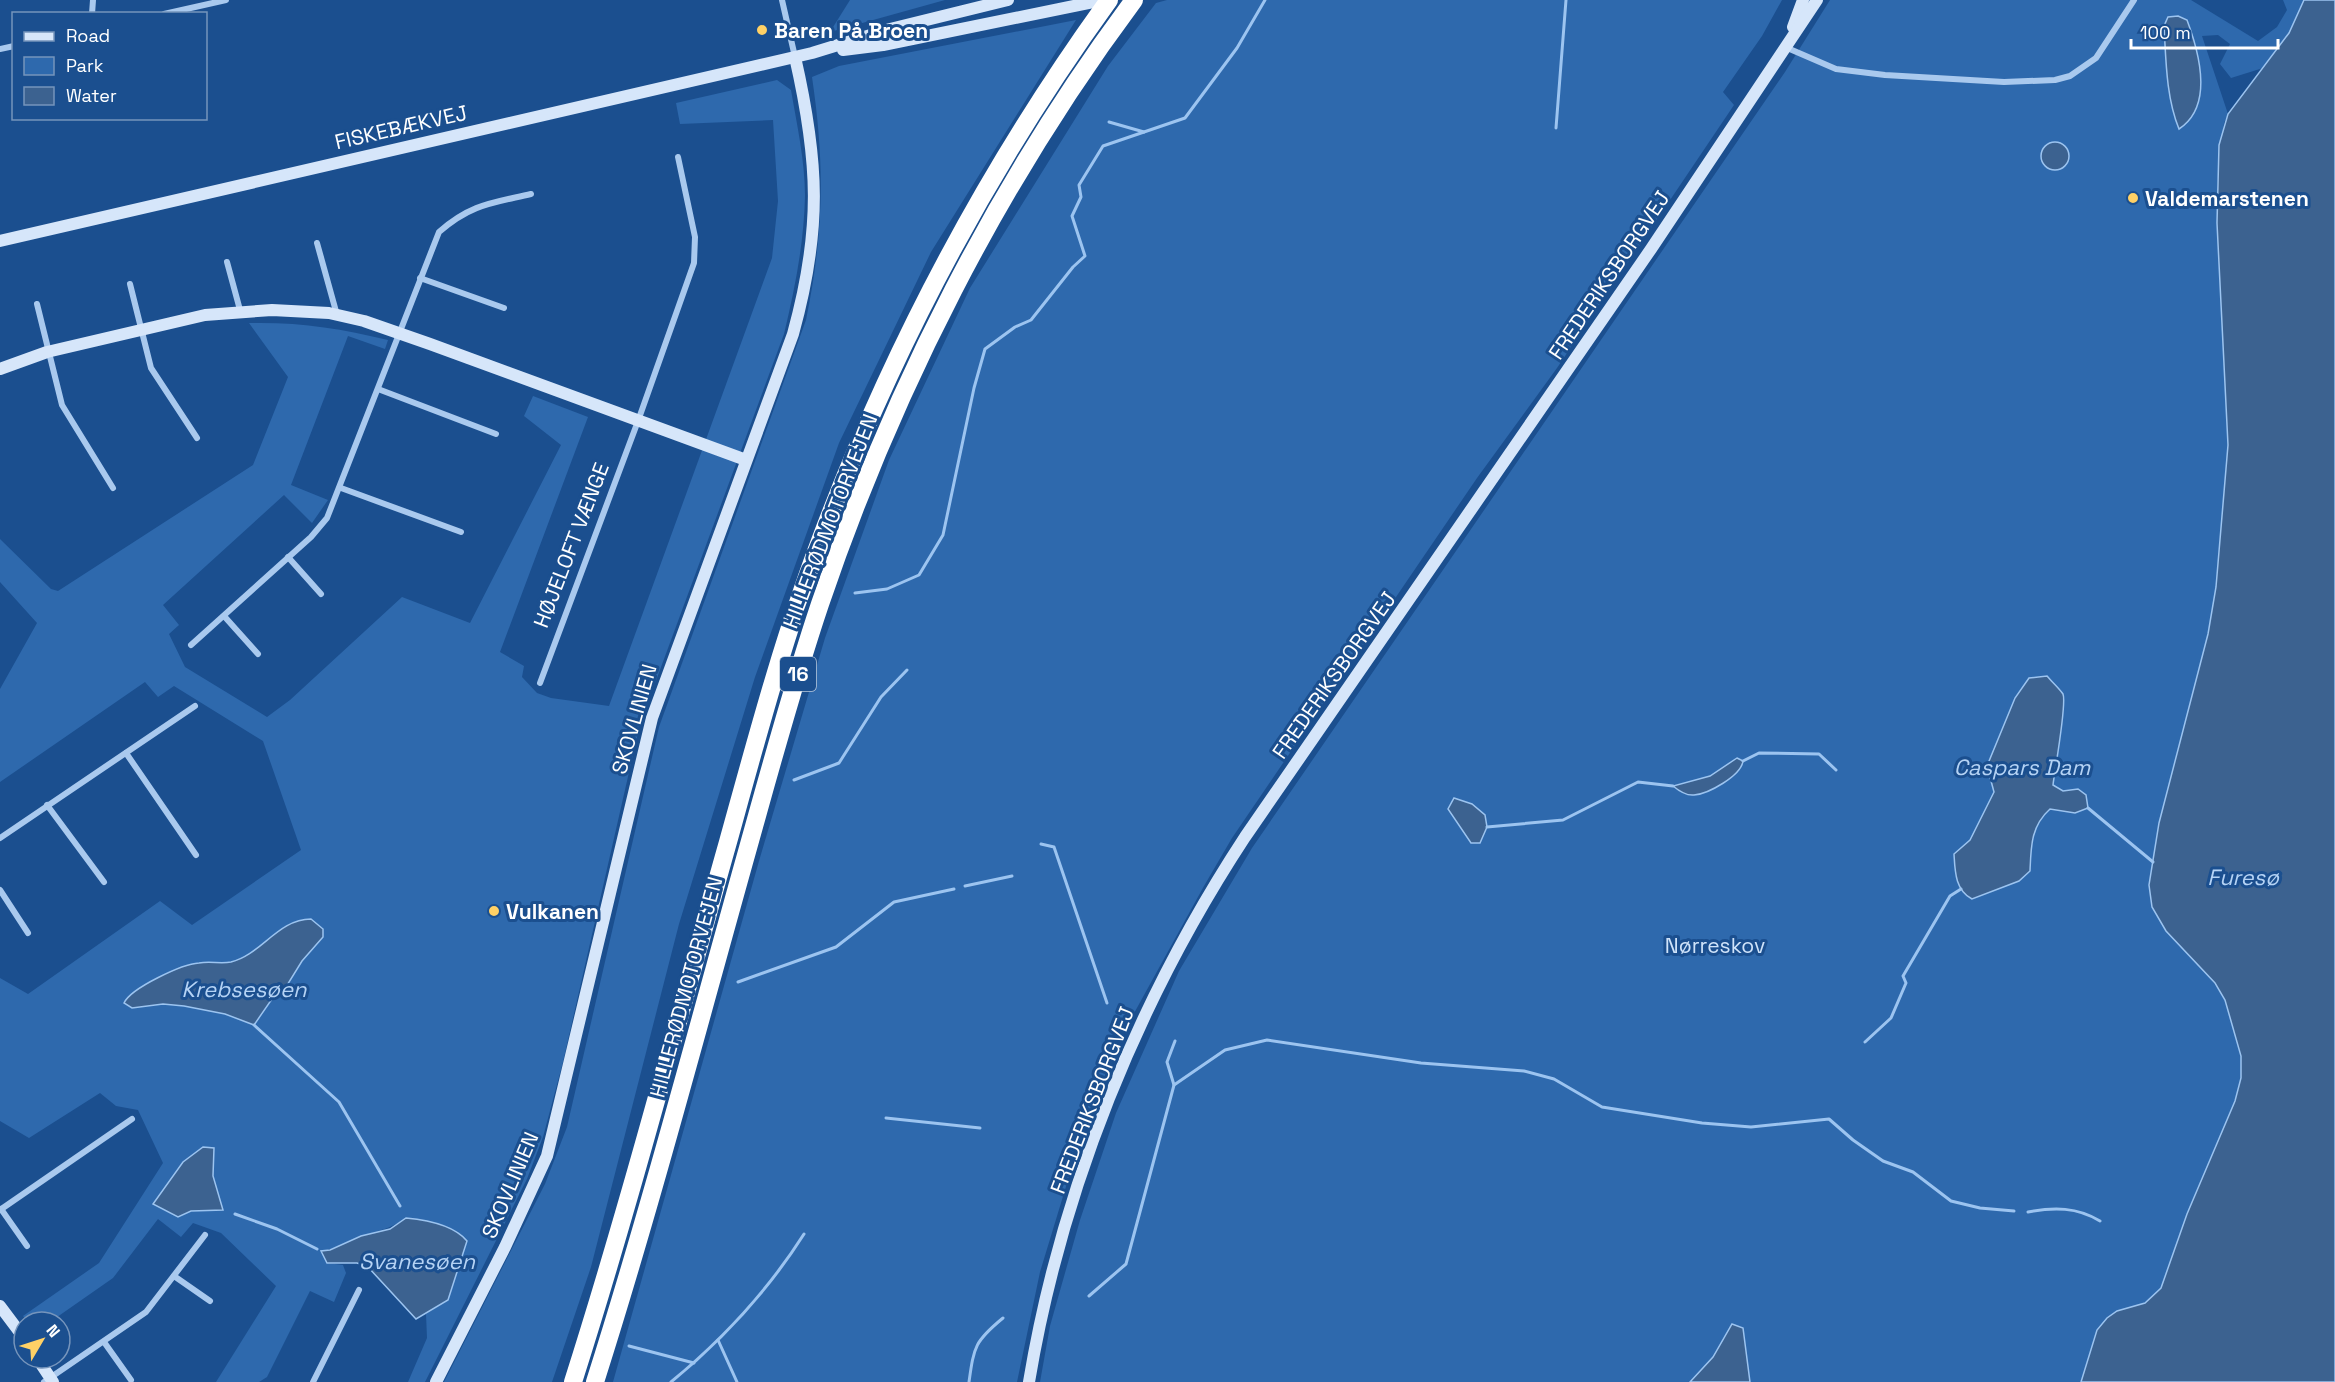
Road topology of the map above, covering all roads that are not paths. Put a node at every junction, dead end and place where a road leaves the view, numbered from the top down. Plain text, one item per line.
1 (226, 0) edge
2 (782, 0) edge
3 (1008, 0) edge
4 (1103, 0) edge
5 (1109, 0) edge
6 (1134, 0) edge
7 (1803, 0) edge
8 (1817, 0) edge
9 (2134, 0) edge
10 (173, 12) edge
11 (1785, 47) junction
12 (812, 53) junction
13 (795, 57) junction
14 (678, 158) dead end
15 (531, 194) dead end
16 (0, 241) edge
17 (317, 243) dead end
18 (227, 262) dead end
19 (420, 278) junction
20 (130, 284) dead end
21 (37, 304) dead end
22 (504, 308) dead end
23 (240, 310) junction
24 (337, 315) junction
25 (141, 329) junction
26 (400, 333) junction
27 (47, 352) junction
28 (0, 369) edge
29 (378, 388) junction
30 (638, 421) junction
31 (496, 434) dead end
32 (198, 438) dead end
33 (746, 460) junction
34 (113, 488) dead end
35 (341, 488) junction
36 (461, 532) dead end
37 (288, 557) junction
38 (321, 594) dead end
39 (224, 616) junction
40 (191, 645) dead end
41 (258, 654) dead end
42 (540, 683) dead end
43 (195, 706) dead end
44 (126, 753) junction
45 (48, 806) junction
46 (0, 838) edge
47 (196, 855) dead end
48 (104, 882) dead end
49 (0, 890) edge
50 (28, 933) dead end
51 (132, 1119) dead end
52 (1, 1209) edge
53 (205, 1235) dead end
54 (27, 1246) dead end
55 (174, 1276) junction
56 (359, 1290) dead end
57 (210, 1301) dead end
58 (0, 1306) edge
59 (12, 1322) edge
60 (104, 1342) junction
61 (49, 1380) edge
62 (131, 1380) dead end
63 (314, 1382) edge
64 (436, 1382) edge
65 (573, 1382) edge
66 (595, 1382) edge
67 (1029, 1382) edge

1 - 10 street
2 - 13 street
3 - 12 street, FISKEBÆKVEJ
4 - 12 street, FISKEBÆKVEJ
5 - 65 highway, HILLERØDMOTORVEJEN / 16
6 - 66 highway, HILLERØDMOTORVEJEN / 16
7 - 11 street, FREDERIKSBORGVEJ
8 - 11 street, FREDERIKSBORGVEJ
9 - 11 street
11 - 67 street, FREDERIKSBORGVEJ
12 - 13 street, FISKEBÆKVEJ
13 - 16 street, FISKEBÆKVEJ
13 - 33 street, SKOVLINIEN
14 - 30 street, HØJELOFT VÆNGE
15 - 19 street
17 - 24 street
18 - 23 street
19 - 22 street
19 - 26 street
20 - 25 street
21 - 27 street
23 - 24 street
23 - 25 street
24 - 26 street
25 - 27 street
25 - 32 street
26 - 29 street
26 - 30 street
27 - 28 street
27 - 34 street
29 - 31 street
29 - 35 street
30 - 33 street
30 - 42 street, HØJELOFT VÆNGE
33 - 64 street, SKOVLINIEN
35 - 36 street
35 - 37 street
37 - 38 street
37 - 39 street
39 - 40 street
39 - 41 street
43 - 44 street
44 - 45 street
44 - 47 street
45 - 46 street
45 - 48 street
49 - 50 street
51 - 52 street
52 - 54 street
53 - 55 street
55 - 57 street
55 - 60 street
56 - 63 street
58 - 59 street
60 - 61 street
60 - 62 street

